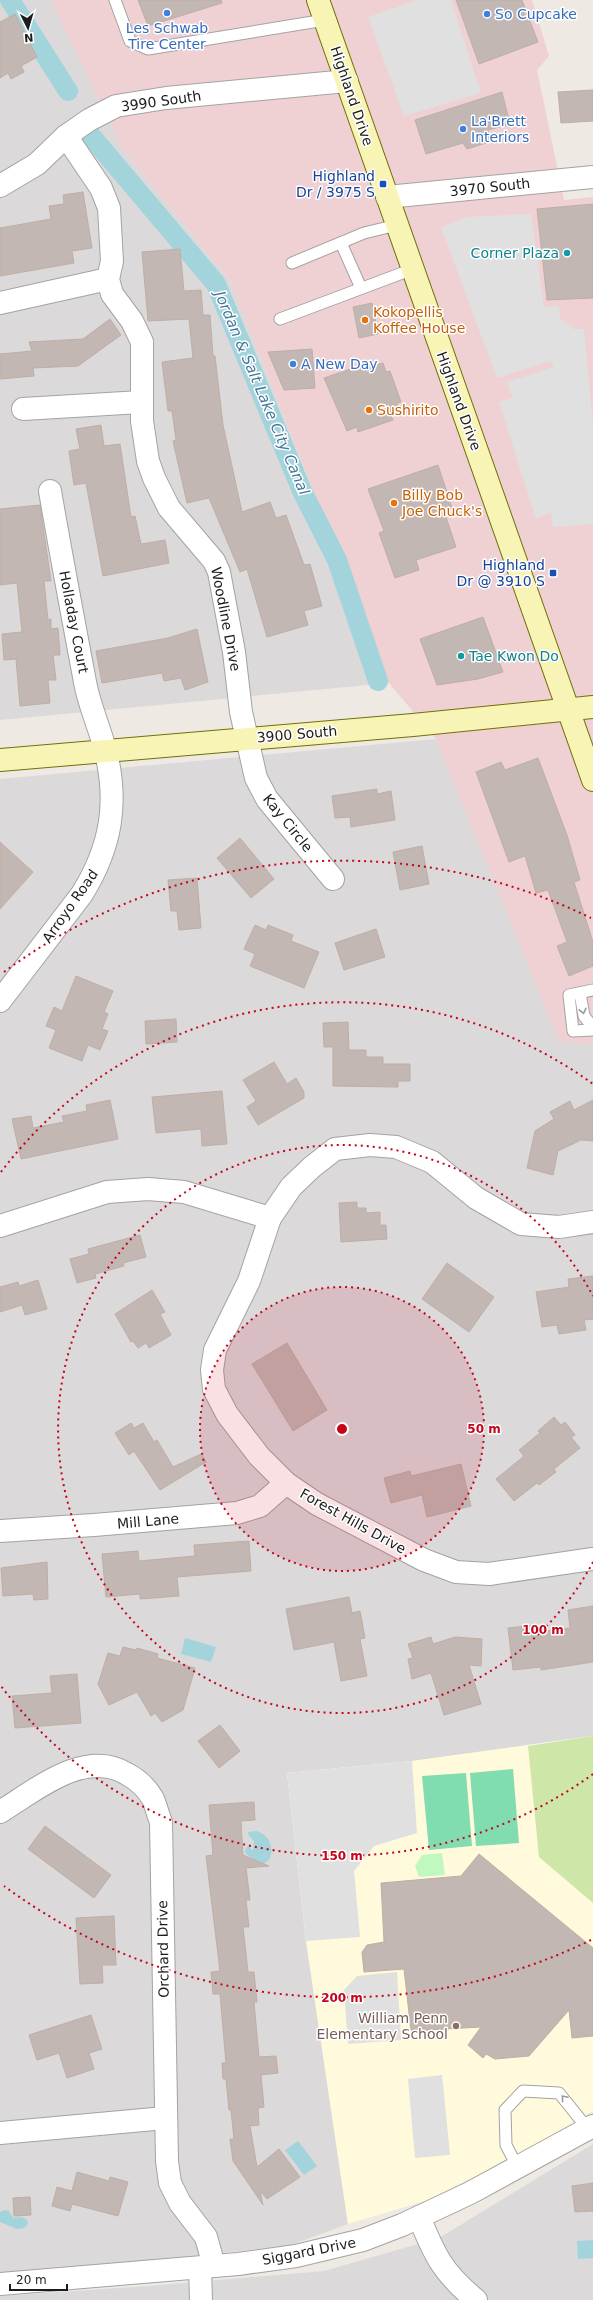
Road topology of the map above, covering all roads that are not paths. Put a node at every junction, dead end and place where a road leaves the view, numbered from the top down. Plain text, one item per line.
1 (114, 0) edge
2 (322, 10) edge
3 (346, 81) junction
4 (66, 136) junction
5 (593, 177) edge
6 (0, 186) edge
7 (387, 197) junction
8 (397, 225) junction
9 (341, 243) junction
10 (292, 263) dead end
11 (413, 269) junction
12 (108, 279) junction
13 (361, 288) junction
14 (0, 302) edge
15 (280, 319) dead end
16 (141, 402) junction
17 (23, 409) dead end
18 (50, 491) dead end
19 (593, 707) edge
20 (569, 709) junction
21 (247, 739) junction
22 (105, 750) junction
23 (0, 760) edge
24 (593, 780) edge
25 (333, 879) dead end
26 (593, 990) edge
27 (580, 993) junction
28 (0, 1001) edge
29 (593, 1025) edge
30 (593, 1030) edge
31 (270, 1218) junction
32 (593, 1222) edge
33 (0, 1226) edge
34 (286, 1483) junction
35 (0, 1531) edge
36 (593, 1559) edge
37 (0, 1812) edge
38 (165, 2118) junction
39 (590, 2128) edge
40 (0, 2133) edge
41 (518, 2168) junction
42 (419, 2217) junction
43 (207, 2267) junction
44 (0, 2284) edge
45 (201, 2300) edge
46 (476, 2300) edge

1 - 2 lane
2 - 3 main road, Highland Drive
3 - 4 street, 3990 South
3 - 7 main road, Highland Drive
4 - 6 street, 3990 South
4 - 12 street
5 - 7 street, 3970 South
7 - 8 main road, Highland Drive
8 - 9 lane
8 - 11 main road, Highland Drive
9 - 10 lane
9 - 13 lane
11 - 13 lane
11 - 20 main road, Highland Drive
12 - 14 street
12 - 16 street, Woodline Drive
13 - 15 lane
16 - 17 street
16 - 21 street, Woodline Drive
18 - 22 street, Holladay Court
19 - 20 main road, 3900 South
20 - 21 main road, 3900 South
20 - 24 main road, Highland Drive
21 - 22 main road, 3900 South
21 - 25 street, Kay Circle
22 - 23 main road, 3900 South
22 - 28 street, Arroyo Road
26 - 27 lane
27 -> 29 lane
27 - 30 lane
31 - 32 street, Forest Hills Drive
31 - 33 street
31 - 34 street, Forest Hills Drive
34 - 35 street, Mill Lane
34 - 36 street, Forest Hills Drive
37 - 38 street, Orchard Drive
38 - 40 street
38 - 43 street, Orchard Drive
39 - 41 street, Siggard Drive
39 -> 41 lane
41 - 42 street, Siggard Drive
42 - 43 street, Siggard Drive
42 - 46 street
43 - 44 street, Siggard Drive
43 - 45 street, Orchard Drive

